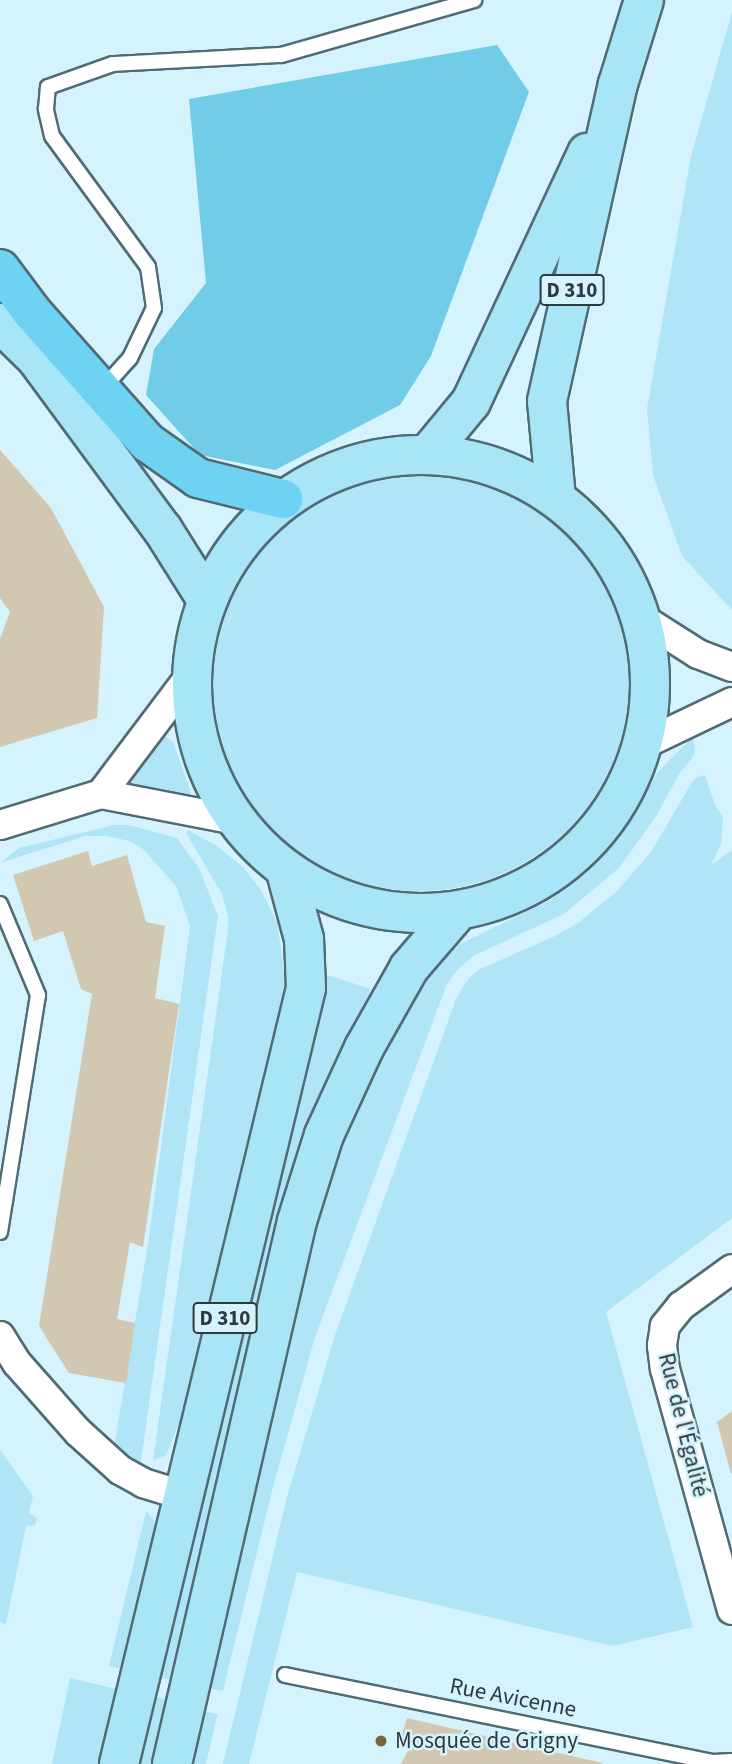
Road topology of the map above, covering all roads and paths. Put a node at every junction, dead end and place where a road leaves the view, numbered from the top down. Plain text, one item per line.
1 (474, 0) edge
2 (643, 0) edge
3 (618, 84) junction
4 (0, 269) edge
5 (0, 323) edge
6 (103, 388) junction
7 (428, 454) junction
8 (556, 498) junction
9 (283, 499) junction
10 (207, 600) junction
11 (640, 617) junction
12 (732, 667) edge
13 (190, 676) junction
14 (732, 702) edge
15 (642, 745) junction
16 (101, 794) junction
17 (236, 820) junction
18 (0, 825) edge
19 (286, 872) junction
20 (0, 904) edge
21 (458, 911) junction
22 (0, 1232) edge
23 (732, 1269) edge
24 (0, 1336) edge
25 (182, 1495) junction
26 (732, 1610) edge
27 (285, 1675) dead end
28 (732, 1760) edge
29 (119, 1764) edge
30 (172, 1764) edge

1 - 6 lane
2 - 3 main road, D 310
3 - 7 main road, D 310
3 - 8 main road, D 310
4 - 6 highway
5 - 10 main road
6 - 9 highway
7 - 8 main road
7 - 9 main road
8 - 11 main road
9 - 10 main road
10 - 13 main road
11 - 12 street
11 - 15 main road
13 - 16 street
13 - 17 main road
14 - 15 street
15 - 21 main road
16 - 17 street
16 - 18 street
17 - 19 main road
19 - 21 main road
19 - 25 main road, D 310
20 - 22 lane
21 - 30 main road, D 310
23 - 26 street, Rue de l'Égalité
24 - 25 street
25 - 29 main road, D 310
27 - 28 lane, Rue Avicenne

